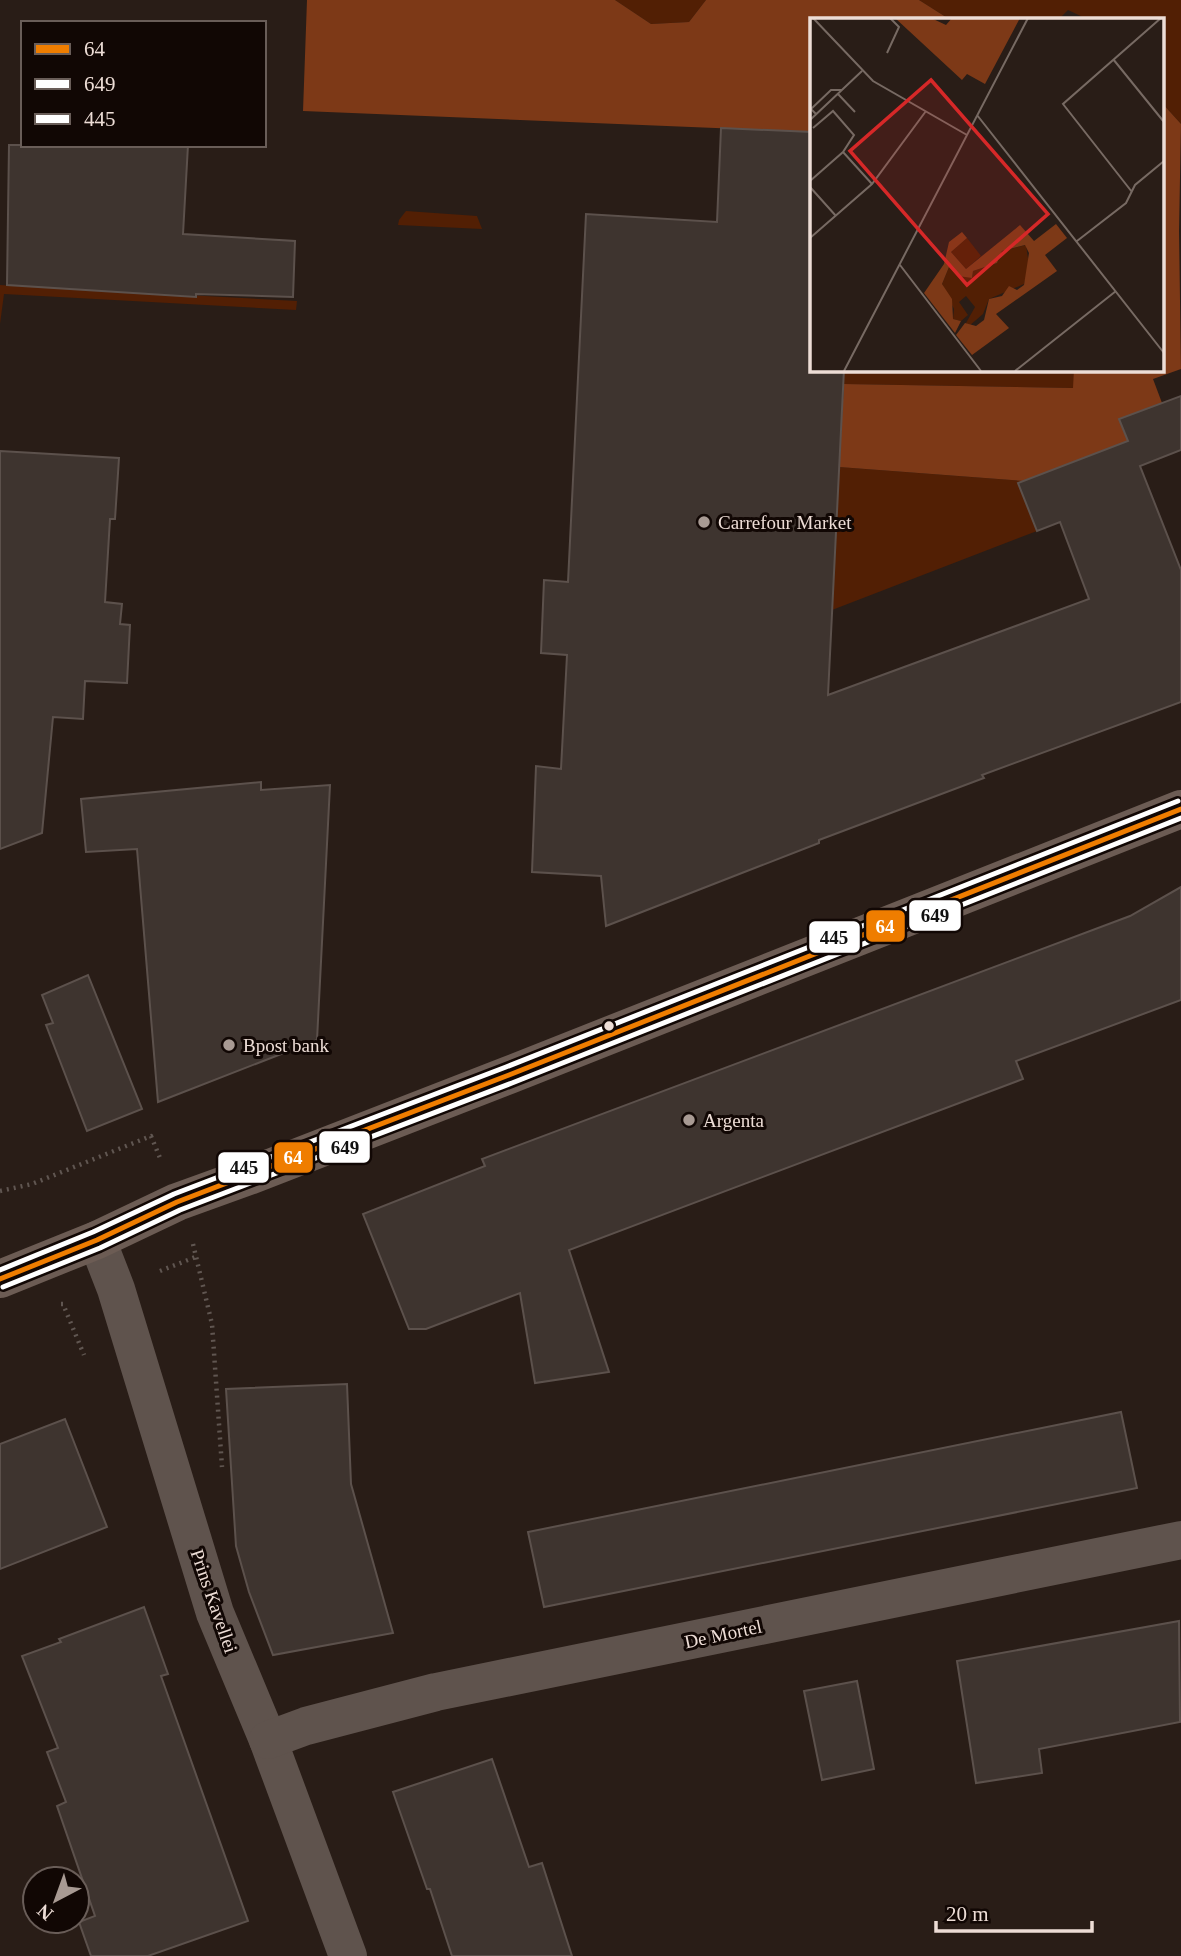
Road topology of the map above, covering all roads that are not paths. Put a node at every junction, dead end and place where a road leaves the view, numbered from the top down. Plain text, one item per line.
1 (1181, 809) edge
2 (97, 1240) junction
3 (0, 1279) edge
4 (1181, 1540) edge
5 (268, 1740) junction
6 (348, 1956) edge

1 - 2 main road
2 - 3 main road
2 - 5 street, Prins Kavellei
4 - 5 street, De Mortel
5 - 6 street, Prins Kavellei

